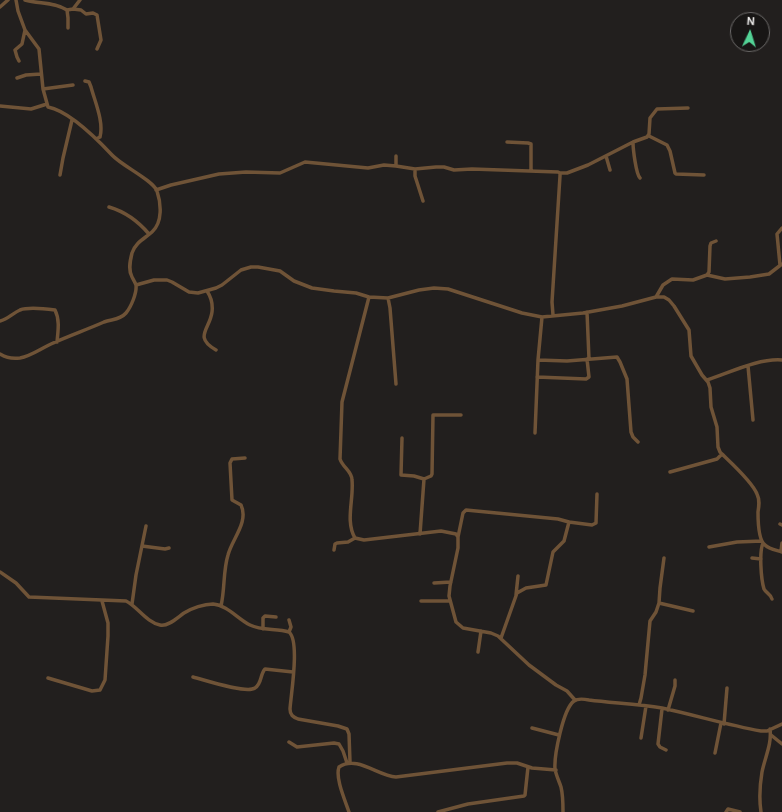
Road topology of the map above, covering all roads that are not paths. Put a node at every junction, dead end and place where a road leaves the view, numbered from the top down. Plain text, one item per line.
1 (7, 0) edge
2 (16, 0) edge
3 (25, 0) edge
4 (80, 0) edge
5 (0, 7) edge
6 (74, 9) junction
7 (67, 10) junction
8 (68, 28) dead end
9 (25, 30) junction
10 (97, 49) dead end
11 (19, 60) dead end
12 (41, 74) junction
13 (17, 78) dead end
14 (85, 81) dead end
15 (73, 85) dead end
16 (43, 89) junction
17 (46, 104) junction
18 (0, 106) edge
19 (688, 108) dead end
20 (72, 120) junction
21 (649, 136) junction
22 (96, 139) junction
23 (507, 142) dead end
24 (633, 142) junction
25 (396, 156) dead end
26 (606, 156) junction
27 (396, 166) junction
28 (415, 169) junction
29 (532, 170) junction
30 (610, 170) dead end
31 (560, 173) junction
32 (60, 175) dead end
33 (704, 175) dead end
34 (640, 178) dead end
35 (156, 190) junction
36 (423, 202) dead end
37 (109, 207) dead end
38 (782, 228) edge
39 (149, 234) junction
40 (716, 241) dead end
41 (781, 264) edge
42 (707, 275) junction
43 (136, 285) junction
44 (207, 291) junction
45 (369, 297) junction
46 (656, 297) junction
47 (388, 298) junction
48 (587, 312) junction
49 (553, 316) junction
50 (542, 317) junction
51 (0, 321) edge
52 (57, 342) junction
53 (216, 350) dead end
54 (0, 354) edge
55 (588, 359) junction
56 (538, 360) junction
57 (782, 360) edge
58 (748, 366) junction
59 (538, 377) junction
60 (707, 380) junction
61 (396, 384) dead end
62 (461, 415) dead end
63 (753, 420) dead end
64 (535, 433) dead end
65 (402, 438) dead end
66 (638, 442) dead end
67 (722, 454) junction
68 (245, 458) dead end
69 (670, 472) dead end
70 (424, 479) junction
71 (597, 494) dead end
72 (569, 522) junction
73 (146, 526) dead end
74 (420, 534) junction
75 (458, 536) junction
76 (355, 538) junction
77 (762, 542) junction
78 (782, 543) edge
79 (142, 546) junction
80 (709, 546) dead end
81 (169, 548) dead end
82 (334, 550) dead end
83 (782, 552) edge
84 (664, 558) dead end
85 (752, 558) dead end
86 (761, 558) junction
87 (0, 572) edge
88 (518, 576) dead end
89 (451, 582) junction
90 (434, 583) dead end
91 (516, 596) junction
92 (772, 599) dead end
93 (102, 600) junction
94 (421, 601) dead end
95 (450, 601) junction
96 (659, 603) junction
97 (132, 604) junction
98 (221, 606) junction
99 (693, 611) dead end
100 (276, 617) dead end
101 (289, 620) dead end
102 (263, 629) junction
103 (481, 631) junction
104 (289, 632) junction
105 (501, 638) junction
106 (478, 652) dead end
107 (294, 672) junction
108 (194, 677) dead end
109 (48, 678) dead end
110 (675, 680) dead end
111 (727, 688) dead end
112 (574, 700) junction
113 (639, 705) junction
114 (646, 706) junction
115 (662, 708) junction
116 (668, 710) junction
117 (723, 723) junction
118 (782, 724) edge
119 (532, 728) dead end
120 (770, 729) junction
121 (559, 735) junction
122 (771, 735) junction
123 (641, 738) dead end
124 (289, 742) dead end
125 (782, 744) edge
126 (666, 750) dead end
127 (715, 753) dead end
128 (349, 763) junction
129 (528, 767) junction
130 (556, 770) junction
131 (525, 795) junction
132 (530, 798) dead end
133 (349, 812) edge
134 (438, 812) edge
135 (563, 812) edge
136 (726, 812) edge
137 (740, 812) edge
138 (761, 812) edge

1 - 5 street
2 - 9 street
3 - 7 street
4 - 6 street
6 - 7 street
6 - 10 street
7 - 8 street
9 - 11 street
9 - 12 street
12 - 13 street
12 - 16 street
14 - 22 street
15 - 16 street
16 - 17 street
17 - 18 street
17 - 20 street
19 - 21 street
20 - 22 street
20 - 32 street
21 - 24 street
21 - 33 street
22 - 35 street
23 - 29 street
24 - 26 street
24 - 34 street
25 - 27 street
26 - 30 street
26 - 31 street
27 - 28 street
27 - 35 street
28 - 29 street
28 - 36 street
29 - 31 street
31 - 49 street
35 - 39 street
37 - 39 street
38 - 41 street
39 - 43 street
40 - 42 street
41 - 42 street
42 - 46 street
43 - 44 street
43 - 52 street
44 - 45 street
44 - 53 street
45 - 47 street
45 - 76 street
46 - 48 street
46 - 60 street
47 - 50 street
47 - 61 street
48 - 49 street
48 - 55 street
49 - 50 street
50 - 56 street
51 - 52 street
52 - 54 street
55 - 56 street
55 - 59 street
55 - 66 street
56 - 59 street
57 - 58 street
58 - 60 street
58 - 63 street
59 - 64 street
60 - 67 street
62 - 70 street
65 - 70 street
67 - 69 street
67 - 77 street
68 - 98 street
70 - 74 street
71 - 72 street
72 - 75 street
72 - 91 street
73 - 79 street
74 - 75 street
74 - 76 street
75 - 89 street
76 - 82 street
77 - 80 street
77 - 83 street
77 - 86 street
78 - 83 street
79 - 81 street
79 - 97 street
84 - 96 street
85 - 86 street
86 - 92 street
87 - 93 street
88 - 91 street
89 - 90 street
89 - 95 street
91 - 105 street
93 - 97 street
93 - 109 street
94 - 95 street
95 - 103 street
96 - 99 street
96 - 113 street
97 - 98 street
98 - 102 street
100 - 102 street
101 - 104 street
102 - 104 street
103 - 105 street
103 - 106 street
104 - 107 street
105 - 112 street
107 - 108 street
107 - 128 street
110 - 116 street
111 - 117 street
112 - 113 street
112 - 121 street
113 - 114 street
114 - 115 street
114 - 123 street
115 - 116 street
115 - 126 street
116 - 117 street
117 - 120 street
117 - 127 street
118 - 120 street
119 - 121 street
120 - 122 street
121 - 130 street
122 - 125 street
122 - 138 street
124 - 128 street
128 - 129 street
128 - 133 street
129 - 130 street
129 - 131 street
130 - 135 street
131 - 132 street
131 - 134 street
136 - 137 street

